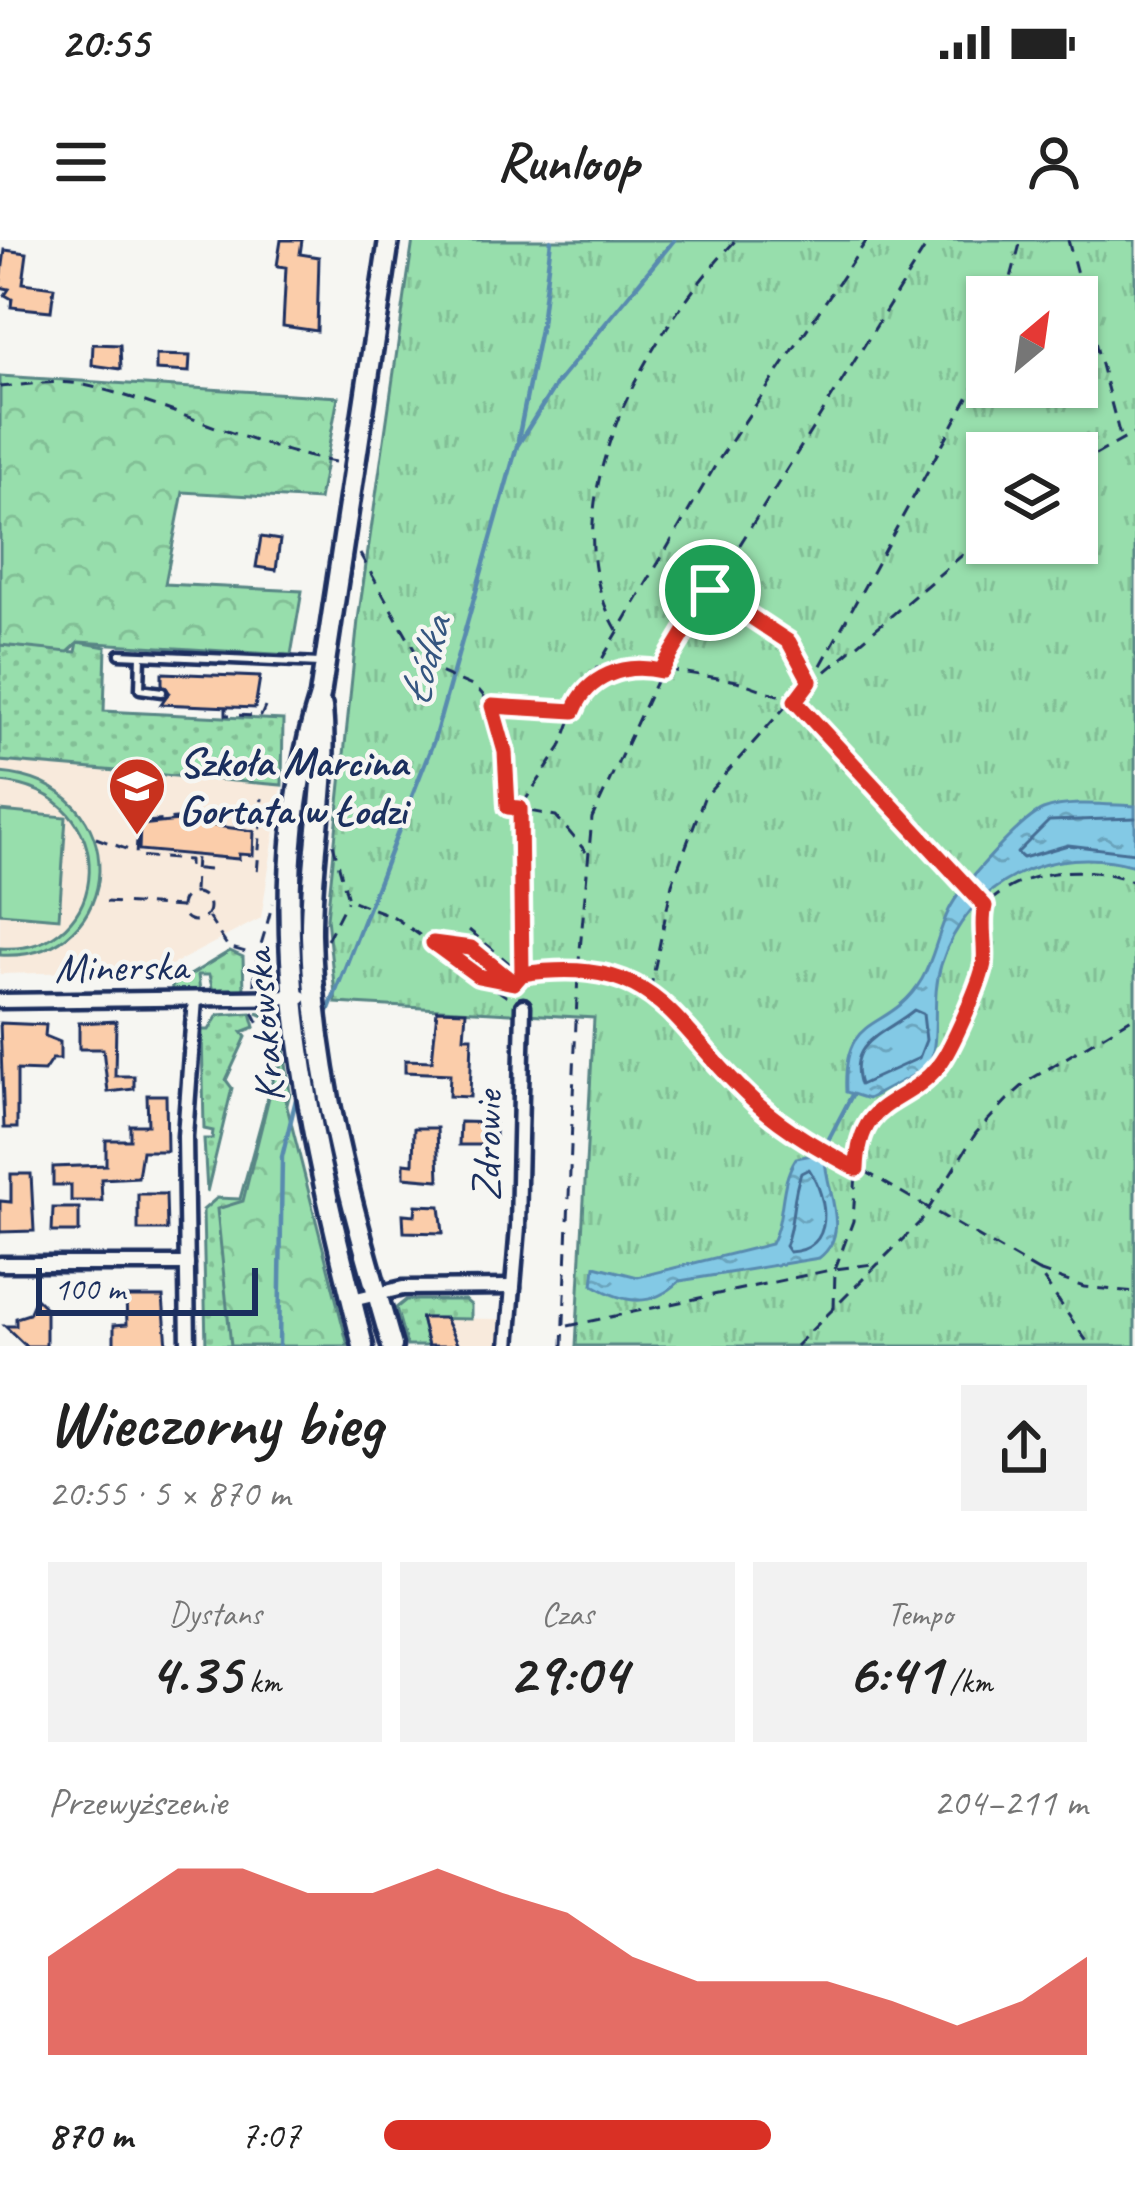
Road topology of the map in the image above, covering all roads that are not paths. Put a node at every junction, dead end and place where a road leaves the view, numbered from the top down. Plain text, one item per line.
1 (389, 240) edge
2 (119, 654) dead end
3 (141, 655) junction
4 (326, 663) junction
5 (161, 692) dead end
6 (320, 696) junction
7 (293, 997) junction
8 (195, 999) junction
9 (0, 1000) edge
10 (315, 1005) junction
11 (523, 1006) dead end
12 (0, 1264) edge
13 (187, 1264) junction
14 (513, 1287) junction
15 (377, 1294) junction
16 (352, 1300) junction
17 (188, 1346) edge
18 (363, 1346) edge
19 (392, 1346) edge
20 (508, 1346) edge

1 - 4 main road, Krakowska
2 - 3 lane
3 - 4 lane
3 - 5 lane
4 - 6 main road, Krakowska
6 - 7 main road, Krakowska
6 - 10 main road, Krakowska
7 - 8 street, Minerska
7 - 10 street, Minerska
7 - 16 main road, Krakowska
8 - 9 street, Minerska
8 - 13 street, Krakowska
10 - 15 main road, Krakowska
11 - 14 street, Zdrowie
12 - 13 street
13 - 17 street, Krakowska
14 - 15 street
14 - 20 street, Zdrowie
15 - 16 street
15 - 19 main road, Krakowska
16 - 18 main road, Krakowska

